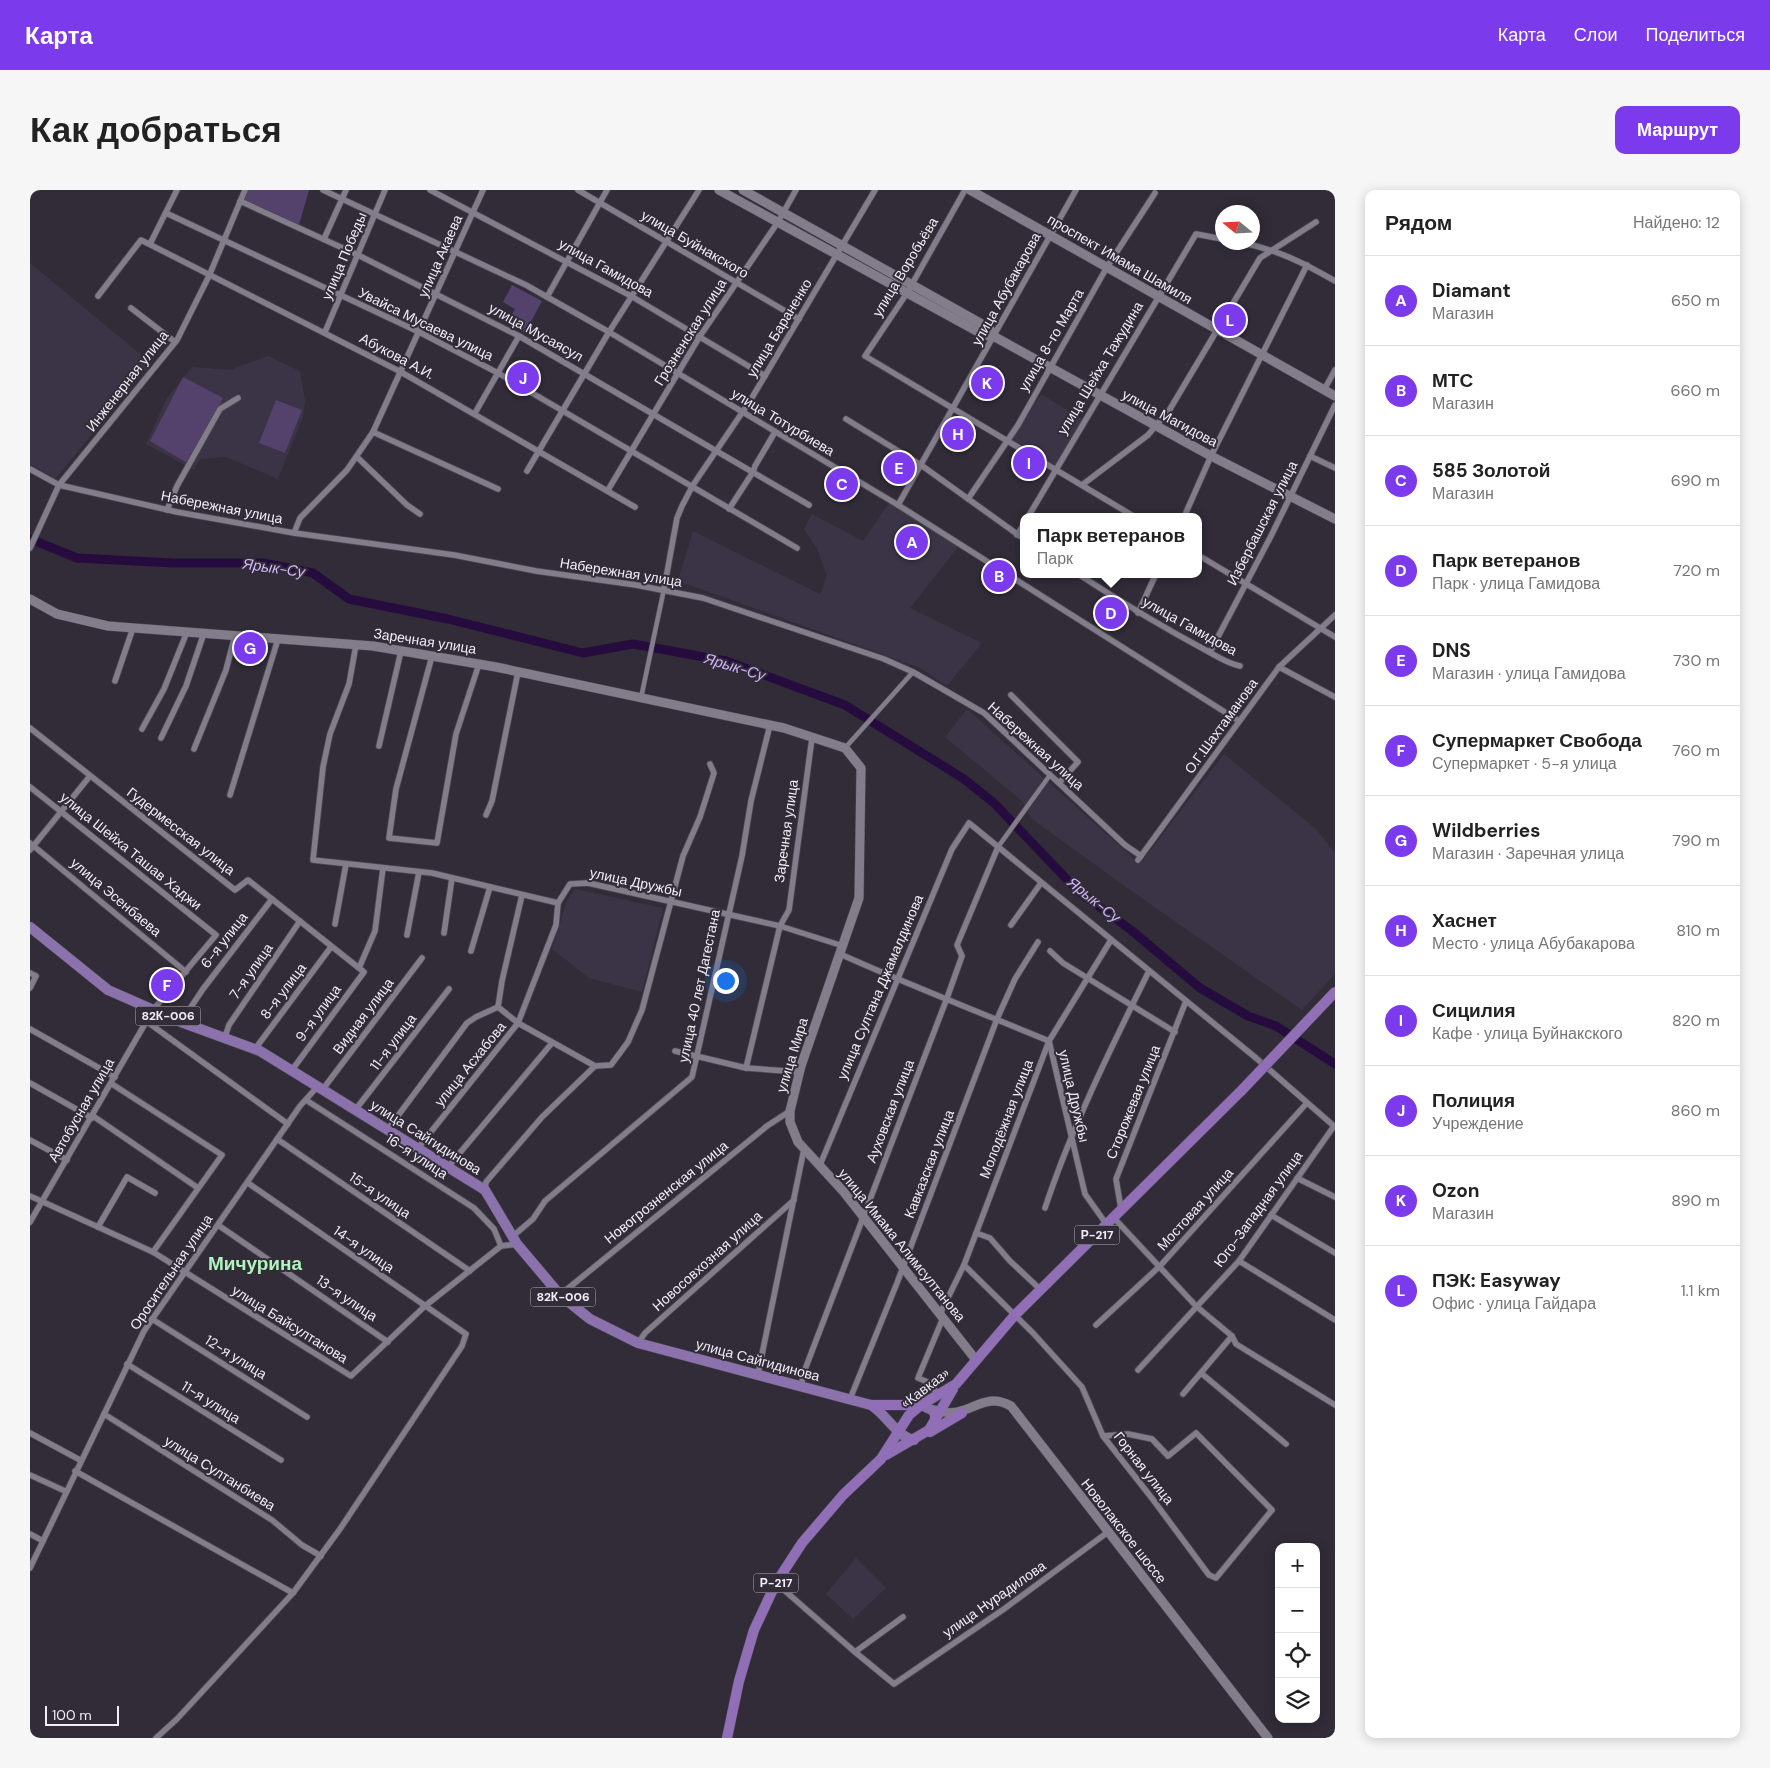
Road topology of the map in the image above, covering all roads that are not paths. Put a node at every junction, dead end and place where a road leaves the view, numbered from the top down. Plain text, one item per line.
1 (177, 190) edge
2 (245, 190) edge
3 (323, 190) edge
4 (346, 190) edge
5 (385, 190) edge
6 (430, 190) edge
7 (483, 190) edge
8 (578, 190) edge
9 (607, 190) edge
10 (699, 190) edge
11 (719, 190) edge
12 (742, 190) edge
13 (796, 190) edge
14 (875, 190) edge
15 (965, 190) edge
16 (970, 190) edge
17 (1076, 190) edge
18 (1155, 194) dead end
19 (342, 199) junction
20 (240, 201) junction
21 (600, 203) junction
22 (474, 211) junction
23 (166, 213) junction
24 (784, 213) junction
25 (376, 214) junction
26 (778, 222) junction
27 (1316, 222) dead end
28 (1050, 235) junction
29 (1215, 238) edge
30 (223, 239) junction
31 (324, 239) junction
32 (666, 241) junction
33 (150, 244) junction
34 (1260, 246) edge
35 (1272, 249) junction
36 (841, 250) junction
37 (456, 251) junction
38 (358, 255) junction
39 (566, 260) junction
40 (1307, 265) junction
41 (1107, 267) junction
42 (209, 276) junction
43 (1335, 281) edge
44 (737, 282) junction
45 (912, 284) junction
46 (907, 293) junction
47 (436, 294) junction
48 (340, 295) junction
49 (98, 296) dead end
50 (631, 296) junction
51 (547, 297) junction
52 (1158, 297) junction
53 (131, 308) dead end
54 (800, 319) junction
55 (1215, 330) junction
56 (325, 332) junction
57 (419, 332) junction
58 (609, 332) junction
59 (519, 336) junction
60 (700, 336) junction
61 (994, 337) junction
62 (175, 342) junction
63 (1262, 355) junction
64 (1050, 368) junction
65 (1335, 370) edge
66 (400, 372) junction
67 (498, 373) junction
68 (584, 373) junction
69 (677, 374) junction
70 (765, 376) junction
71 (1324, 390) junction
72 (1099, 396) junction
73 (1335, 396) edge
74 (238, 398) dead end
75 (1335, 404) edge
76 (954, 408) junction
77 (562, 410) junction
78 (742, 412) junction
79 (475, 413) junction
80 (654, 414) junction
81 (846, 420) dead end
82 (1155, 426) junction
83 (373, 432) junction
84 (775, 432) junction
85 (1006, 440) junction
86 (539, 450) junction
87 (632, 450) junction
88 (716, 451) junction
89 (1211, 456) junction
90 (1310, 456) junction
91 (356, 457) junction
92 (921, 465) junction
93 (1055, 468) junction
94 (1335, 468) edge
95 (30, 469) edge
96 (527, 471) dead end
97 (753, 472) junction
98 (59, 485) junction
99 (1082, 485) junction
100 (693, 486) junction
101 (498, 489) dead end
102 (608, 490) junction
103 (1290, 495) junction
104 (968, 499) junction
105 (809, 505) dead end
106 (898, 505) junction
107 (635, 507) dead end
108 (729, 509) junction
109 (167, 510) junction
110 (1030, 513) edge
111 (1128, 513) edge
112 (1186, 513) edge
113 (420, 514) dead end
114 (1335, 519) edge
115 (1020, 530) edge
116 (294, 533) junction
117 (1017, 535) junction
118 (1020, 537) edge
119 (30, 548) edge
120 (797, 548) dead end
121 (1202, 557) edge
122 (1084, 578) edge
123 (1154, 578) edge
124 (1246, 583) junction
125 (664, 589) junction
126 (30, 599) edge
127 (1138, 613) junction
128 (1335, 615) edge
129 (133, 628) junction
130 (1318, 628) junction
131 (187, 632) junction
132 (204, 633) junction
133 (235, 636) junction
134 (1335, 637) edge
135 (278, 639) junction
136 (356, 645) junction
137 (401, 651) junction
138 (1210, 652) junction
139 (432, 656) junction
140 (478, 664) junction
141 (1240, 666) dead end
142 (1279, 668) junction
143 (518, 672) junction
144 (913, 672) junction
145 (115, 681) dead end
146 (1011, 695) dead end
147 (1335, 697) edge
148 (641, 698) junction
149 (1240, 721) junction
150 (770, 724) junction
151 (30, 728) edge
152 (142, 729) dead end
153 (161, 738) dead end
154 (812, 738) junction
155 (379, 746) dead end
156 (845, 748) junction
157 (194, 749) dead end
158 (710, 764) dead end
159 (1050, 775) junction
160 (90, 776) junction
161 (1059, 783) junction
162 (30, 787) edge
163 (230, 795) dead end
164 (62, 811) junction
165 (486, 815) dead end
166 (31, 846) edge
167 (999, 847) junction
168 (1139, 858) joint
169 (346, 864) junction
170 (384, 868) junction
171 (419, 872) junction
172 (452, 878) junction
173 (1041, 883) junction
174 (490, 887) junction
175 (522, 895) junction
176 (272, 899) junction
177 (671, 902) junction
178 (558, 903) junction
179 (727, 915) junction
180 (300, 921) junction
181 (336, 924) dead end
182 (1012, 925) dead end
183 (780, 926) junction
184 (30, 927) edge
185 (444, 932) dead end
186 (216, 935) joint
187 (407, 935) dead end
188 (1111, 940) junction
189 (1038, 942) dead end
190 (332, 947) junction
191 (842, 950) junction
192 (471, 951) dead end
193 (1050, 951) dead end
194 (422, 958) dead end
195 (362, 970) junction
196 (1149, 971) junction
197 (186, 972) junction
198 (30, 973) edge
199 (1088, 978) junction
200 (897, 980) junction
201 (30, 988) edge
202 (449, 989) dead end
203 (1335, 992) edge
204 (947, 998) junction
205 (1186, 1001) junction
206 (1132, 1005) junction
207 (498, 1007) junction
208 (153, 1010) junction
209 (998, 1020) junction
210 (146, 1021) junction
211 (181, 1022) junction
212 (518, 1024) junction
213 (30, 1029) edge
214 (1175, 1032) junction
215 (225, 1036) junction
216 (1049, 1041) junction
217 (552, 1043) junction
218 (256, 1049) junction
219 (675, 1051) dead end
220 (698, 1054) junction
221 (595, 1066) junction
222 (746, 1068) junction
223 (292, 1070) junction
224 (800, 1072) junction
225 (115, 1077) junction
226 (30, 1083) edge
227 (112, 1084) junction
228 (321, 1088) junction
229 (306, 1100) junction
230 (1306, 1104) junction
231 (356, 1110) junction
232 (790, 1110) junction
233 (92, 1117) junction
234 (288, 1124) junction
235 (1335, 1126) edge
236 (388, 1129) junction
237 (30, 1140) edge
238 (277, 1140) junction
239 (1070, 1140) junction
240 (418, 1148) junction
241 (804, 1149) junction
242 (67, 1160) junction
243 (820, 1164) junction
244 (448, 1167) junction
245 (1297, 1178) junction
246 (248, 1183) junction
247 (198, 1188) junction
248 (486, 1190) junction
249 (155, 1192) dead end
250 (30, 1196) edge
251 (1335, 1197) edge
252 (794, 1200) junction
253 (41, 1202) junction
254 (1045, 1208) dead end
255 (1271, 1215) junction
256 (863, 1217) junction
257 (1114, 1218) junction
258 (30, 1222) edge
259 (218, 1225) junction
260 (98, 1227) junction
261 (976, 1233) junction
262 (515, 1240) junction
263 (501, 1246) junction
264 (153, 1252) junction
265 (1335, 1253) edge
266 (1239, 1260) junction
267 (964, 1265) junction
268 (1160, 1266) junction
269 (903, 1267) junction
270 (470, 1271) junction
271 (184, 1273) junction
272 (1041, 1290) junction
273 (560, 1295) junction
274 (425, 1306) junction
275 (1196, 1306) junction
276 (942, 1316) junction
277 (1014, 1316) junction
278 (152, 1319) junction
279 (1335, 1320) edge
280 (1096, 1325) dead end
281 (1232, 1336) junction
282 (388, 1342) junction
283 (638, 1343) junction
284 (976, 1360) junction
285 (127, 1364) junction
286 (1138, 1370) dead end
287 (1201, 1373) junction
288 (758, 1374) junction
289 (956, 1384) junction
290 (801, 1386) junction
291 (936, 1392) dead end
292 (1183, 1394) dead end
293 (850, 1399) junction
294 (871, 1405) junction
295 (921, 1405) junction
296 (1335, 1405) edge
297 (962, 1413) junction
298 (104, 1414) junction
299 (936, 1414) junction
300 (307, 1417) dead end
301 (899, 1431) junction
302 (30, 1433) edge
303 (1102, 1436) junction
304 (918, 1439) junction
305 (1286, 1444) dead end
306 (881, 1459) junction
307 (80, 1460) junction
308 (281, 1460) dead end
309 (75, 1471) junction
310 (30, 1476) edge
311 (65, 1490) junction
312 (1108, 1532) junction
313 (30, 1534) edge
314 (43, 1540) junction
315 (321, 1556) junction
316 (30, 1568) edge
317 (776, 1583) junction
318 (294, 1593) junction
319 (903, 1617) dead end
320 (855, 1652) junction
321 (156, 1738) edge
322 (727, 1738) edge
323 (1268, 1738) edge

1 - 23 street
2 - 20 street, Инженерная улица
3 - 19 street, улица Тотурбиева
4 - 19 street
5 - 25 street, улица Победы
6 - 22 street, улица Гамидова
7 - 22 street, улица Акаева
8 - 21 street, улица Буйнакского
9 - 21 street
10 - 32 street
11 - 26 main road, улица Магидова
12 - 24 main road, улица Магидова
13 - 24 street, Грозненская улица
14 - 36 street, улица Бараненко
15 - 45 street, улица Воробьёва
16 - 28 main road, проспект Имама Шамиля
17 - 28 street, улица Абубакарова
18 - 41 street, улица 8-го Марта
19 - 25 street, улица Тотурбиева
19 - 31 street
20 - 30 street, Инженерная улица
20 - 31 street, улица Мусаясул
21 - 32 street, улица Буйнакского
21 - 39 street
22 - 37 street, улица Акаева
22 - 39 street, улица Гамидова
23 - 30 street, Увайса Мусаева улица
23 - 33 street
24 - 26 street, Грозненская улица
24 - 36 main road, улица Магидова
25 - 37 street, улица Тотурбиева
25 - 38 street, улица Победы
26 - 36 main road, улица Магидова
26 - 44 street, Грозненская улица
27 - 35 street
28 - 41 main road, проспект Имама Шамиля
28 - 61 street, улица Абубакарова
29 - 52 street, улица Шейха Тажудина
30 - 42 street, Инженерная улица
30 - 48 street, Увайса Мусаева улица
31 - 38 street, улица Мусаясул
32 - 44 street, улица Буйнакского
32 - 50 street
33 - 42 street, Абукова А.И.
33 - 49 street, Абукова А.И.
34 - 35 street
35 - 40 street
35 - 55 street
36 - 45 main road, улица Магидова
36 - 46 main road, улица Магидова
36 - 54 street, улица Бараненко
37 - 47 street, улица Акаева
37 - 51 street, улица Тотурбиева
38 - 47 street, улица Мусаясул
38 - 48 street, улица Победы
39 - 50 street, улица Гамидова
39 - 51 street
40 - 43 street
40 - 63 street
41 - 52 main road, проспект Имама Шамиля
41 - 64 street, улица 8-го Марта
42 - 56 street, Абукова А.И.
42 - 62 street, Инженерная улица
44 - 54 street, улица Буйнакского
44 - 60 street, Грозненская улица
45 - 46 street, улица Воробьёва
45 - 61 main road, улица Магидова
46 - 61 main road, улица Магидова
46 - 76 street, улица Воробьёва
47 - 57 street, улица Акаева
47 - 59 street, улица Мусаясул
48 - 56 street, улица Победы
48 - 57 street, Увайса Мусаева улица
50 - 58 street
50 - 60 street, улица Гамидова
51 - 58 street, улица Тотурбиева
52 - 55 main road, проспект Имама Шамиля
52 - 72 street, улица Шейха Тажудина
53 - 62 street
54 - 70 street, улица Бараненко
55 - 63 main road, проспект Имама Шамиля
55 - 82 street
56 - 66 street, Абукова А.И.
57 - 66 street, улица Акаева
57 - 67 street, Увайса Мусаева улица
58 - 68 street
58 - 69 street, улица Тотурбиева
59 - 67 street
59 - 68 street, улица Мусаясул
60 - 69 street, Грозненская улица
60 - 70 street, улица Гамидова
61 - 64 main road, улица Магидова
61 - 76 street, улица Абубакарова
62 - 98 street, Инженерная улица
63 - 71 main road, проспект Имама Шамиля
63 - 89 street
64 - 72 main road, улица Магидова
64 - 85 street, улица 8-го Марта
65 - 71 street
66 - 79 street, Абукова А.И.
66 - 83 street, улица Акаева
67 - 77 street, Увайса Мусаева улица
67 - 79 street
68 - 77 street
68 - 80 street, улица Мусаясул
69 - 78 street, улица Тотурбиева
69 - 80 street, Грозненская улица
70 - 78 street, улица Бараненко
71 - 73 main road, проспект Имама Шамиля
72 - 82 main road, улица Магидова
72 - 93 street, улица Шейха Тажудина
74 - 109 street
75 - 90 street, Избербашская улица
76 - 85 street
76 - 92 street, улица Абубакарова
77 - 86 street
77 - 87 street, Увайса Мусаева улица
78 - 84 street, улица Тотурбиева
78 - 88 street, улица Бараненко
79 - 86 street, Абукова А.И.
80 - 87 street, Грозненская улица
80 - 88 street, улица Мусаясул
81 - 92 street
82 - 89 main road, улица Магидова
82 - 99 street
83 - 91 street, улица Акаева
83 - 101 street
84 - 97 street
84 - 106 street, улица Тотурбиева
85 - 93 street
85 - 104 street, улица 8-го Марта
86 - 96 street
86 - 102 street, Абукова А.И.
87 - 100 street, Увайса Мусаева улица
87 - 102 street, Грозненская улица
88 - 97 street, улица Мусаясул
88 - 100 street, улица Бараненко
89 - 103 main road, улица Магидова
89 - 112 street
90 - 94 street
90 - 103 street, Избербашская улица
91 - 113 street
91 - 116 street, улица Акаева
92 - 104 street
92 - 106 street, улица Абубакарова
93 - 99 street
93 - 110 street, улица Шейха Тажудина
95 - 98 street, Набережная улица
97 - 105 street, улица Мусаясул
97 - 108 street
98 - 109 street, Набережная улица
98 - 119 street, Инженерная улица
99 - 111 street
100 - 108 street, Увайса Мусаева улица
100 - 125 street, улица Бараненко
102 - 107 street, Абукова А.И.
103 - 114 main road, улица Магидова
103 - 124 street, Избербашская улица
104 - 117 street
106 - 149 street, улица Тотурбиева
108 - 120 street, Увайса Мусаева улица
109 - 116 street, Набережная улица
115 - 117 street
116 - 125 street, Набережная улица
117 - 118 street
121 - 124 street
122 - 127 street, улица Гамидова
123 - 127 street
124 - 130 street
124 - 138 street, Избербашская улица
125 - 144 street, Набережная улица
125 - 148 street
126 - 129 main road, Заречная улица
127 - 138 street, улица Гамидова
128 - 130 street, О.Г.Шахтаманова
129 - 131 main road, Заречная улица
129 - 145 street
130 - 134 street
130 - 142 street, О.Г.Шахтаманова
131 - 132 main road, Заречная улица
131 - 152 street
132 - 133 main road, Заречная улица
132 - 153 street
133 - 135 main road, Заречная улица
133 - 157 street
135 - 136 main road, Заречная улица
135 - 163 street
136 - 137 main road, Заречная улица
136 - 169 street
137 - 139 main road, Заречная улица
137 - 155 street
138 - 141 street, улица Гамидова
139 - 140 main road, Заречная улица
139 - 140 street
140 - 143 main road, Заречная улица
142 - 147 street
142 - 149 street, О.Г.Шахтаманова
143 - 148 main road, Заречная улица
143 - 165 street
144 - 156 street
144 - 159 street, Набережная улица
146 - 161 street
148 - 150 main road, Заречная улица
149 - 168 street, О.Г.Шахтаманова
150 - 154 main road, Заречная улица
150 - 179 street, улица 40 лет Дагестана
151 - 160 street, Гудермесская улица
154 - 156 main road, Заречная улица
154 - 183 street, Заречная улица
156 - 191 main road, улица Мира
158 - 177 street
159 - 161 street, Набережная улица
159 - 167 street
160 - 164 street
160 - 176 street, Гудермесская улица
161 - 168 street, Набережная улица
162 - 164 street, улица Шейха Ташав Хаджи
164 - 166 street
164 - 186 street, улица Шейха Ташав Хаджи
166 - 197 street, улица Эсенбаева
167 - 173 street
167 - 200 street, улица Султана Джамалдинова
167 - 204 street, Ауховская улица
169 - 170 street
169 - 181 street
170 - 171 street
170 - 195 street, 9-я улица
171 - 172 street
171 - 187 street
172 - 174 street
172 - 185 street
173 - 182 street
173 - 188 street
174 - 175 street
174 - 192 street
175 - 178 street
175 - 207 street
176 - 180 street, Гудермесская улица
176 - 211 street, 6-я улица
177 - 178 street, улица Дружбы
177 - 179 street, улица Дружбы
177 - 221 street
178 - 212 street, улица Асхабова
179 - 183 street, улица Дружбы
179 - 220 street, улица 40 лет Дагестана
180 - 190 street, Гудермесская улица
180 - 215 street, 7-я улица
183 - 191 street, улица Дружбы
183 - 222 street, Заречная улица
184 - 208 main road, улица Сайгидинова / 82К-006
186 - 197 street, Автобусная улица
188 - 196 street
188 - 199 street, Молодёжная улица
189 - 209 street, Кавказская улица
190 - 195 street, Гудермесская улица
190 - 218 street, 8-я улица
191 - 200 street, улица Дружбы
191 - 224 main road, улица Мира
193 - 199 street
194 - 228 street, Видная улица
195 - 223 street, 9-я улица
196 - 205 street
196 - 206 street
197 - 208 street, Автобусная улица
198 - 201 street
199 - 206 street
199 - 216 street, Молодёжная улица
200 - 204 street, улица Дружбы
200 - 243 street, улица Султана Джамалдинова
202 - 231 street, 11-я улица
203 - 257 highway, «Кавказ» / Р-217, bridge
204 - 209 street, улица Дружбы
204 - 256 street, Ауховская улица
205 - 214 street, Сторожевая улица
205 - 230 street
206 - 214 street
206 - 239 street
207 - 212 street
207 - 236 street
208 - 210 street, Автобусная улица
208 - 211 main road, улица Сайгидинова / 82К-006
209 - 216 street, улица Дружбы
209 - 269 street, Кавказская улица
210 - 225 street, Автобусная улица
210 - 234 street
211 - 215 main road, улица Сайгидинова / 82К-006
212 - 217 street
212 - 240 street, улица Асхабова
213 - 225 street
214 - 257 street, Сторожевая улица
215 - 218 main road, улица Сайгидинова / 82К-006
216 - 239 street, улица Дружбы
216 - 261 street, Молодёжная улица
217 - 221 street
217 - 244 street
218 - 223 main road, улица Сайгидинова / 82К-006
219 - 220 street
220 - 222 street
220 - 262 street, улица 40 лет Дагестана
221 - 248 street
222 - 224 street
223 - 228 main road, улица Сайгидинова / 82К-006
224 - 232 main road, улица Мира
225 - 227 street, Автобусная улица
226 - 233 street
227 - 233 street, Автобусная улица
227 - 247 street
228 - 229 street, Оросительная улица
228 - 231 main road, улица Сайгидинова / 82К-006
229 - 234 street, Оросительная улица
229 - 263 street, 16-я улица
230 - 235 street
230 - 268 street, Мостовая улица
231 - 236 main road, улица Сайгидинова / 82К-006
232 - 241 main road, улица Мира
232 - 273 street, Новогрозненская улица
233 - 242 street, Автобусная улица
233 - 247 street
234 - 238 street, Оросительная улица
235 - 245 street, Юго-Западная улица
236 - 240 main road, улица Сайгидинова / 82К-006
237 - 242 street
238 - 246 street, Оросительная улица
238 - 270 street, 15-я улица
239 - 254 street
239 - 257 street, улица Дружбы
240 - 244 main road, улица Сайгидинова / 82К-006
241 - 243 main road, улица Имама Алимсултанова
241 - 252 street
242 - 253 street, Автобусная улица
243 - 256 main road, улица Имама Алимсултанова
244 - 248 main road, улица Сайгидинова / 82К-006
245 - 251 street
245 - 255 street, Юго-Западная улица
246 - 259 street, Оросительная улица
246 - 274 street, 14-я улица
247 - 264 street
248 - 262 main road, улица Сайгидинова / 82К-006
249 - 260 street
250 - 253 street, улица Байсултанова
252 - 283 street, Новосовхозная улица
252 - 288 street
253 - 258 street, Автобусная улица
253 - 260 street, улица Байсултанова
255 - 265 street
255 - 266 street, Юго-Западная улица
256 - 269 main road, улица Имама Алимсултанова
256 - 290 street, Ауховская улица
257 - 268 street, улица Дружбы
257 - 272 highway, «Кавказ» / Р-217
259 - 271 street, Оросительная улица
259 - 282 street, 13-я улица
260 - 264 street, улица Байсултанова
261 - 267 street, Молодёжная улица
261 - 272 street
262 - 263 street
262 - 273 main road, улица Сайгидинова / 82К-006
263 - 270 street
264 - 271 street, улица Байсултанова
266 - 275 street, Юго-Западная улица
266 - 279 street
267 - 276 street, Молодёжная улица
267 - 277 street, Горная улица
268 - 275 street, улица Дружбы
268 - 280 street, Мостовая улица
269 - 276 main road, улица Имама Алимсултанова
269 - 293 street, Кавказская улица
270 - 274 street
271 - 278 street, Оросительная улица
271 - 282 street, улица Байсултанова
272 - 277 highway, «Кавказ» / Р-217
273 - 283 main road, улица Сайгидинова / 82К-006
274 - 282 street
274 - 315 street, 14-я улица
275 - 281 street, улица Дружбы
275 - 286 street, Юго-Западная улица
276 - 284 main road, улица Имама Алимсултанова
276 - 291 street, Молодёжная улица
277 - 284 highway, «Кавказ» / Р-217
277 - 303 street, Горная улица
278 - 285 street, Оросительная улица
278 - 300 street, 12-я улица
281 - 287 street
281 - 296 street, улица Дружбы
283 - 288 main road, улица Сайгидинова / 82К-006
284 - 289 highway, «Кавказ» / Р-217
285 - 298 street, Оросительная улица
285 - 308 street, 11-я улица
287 - 292 street
287 - 305 street
288 - 290 main road, улица Сайгидинова / 82К-006
289 - 295 highway, «Кавказ» / Р-217
289 - 299 highway, Р-217
290 - 293 main road, улица Сайгидинова / 82К-006
293 - 294 main road, улица Сайгидинова / 82К-006
294 - 295 highway
294 - 301 main road, 82К-006
295 - 299 main road
295 - 301 highway, «Кавказ» / Р-217
297 - 299 main road
297 - 304 highway, Р-217
297 - 312 main road, Новолакское шоссе
298 - 307 street, Оросительная улица
298 - 315 street, улица Султанбиева
299 - 304 highway, Р-217
301 - 304 main road
301 - 306 highway, «Кавказ» / Р-217
302 - 307 street
303 - 303 street, Горная улица
304 - 306 highway, Р-217
306 - 317 highway, «Кавказ» / Р-217
307 - 309 street, Оросительная улица
309 - 311 street, Оросительная улица
309 - 318 street
310 - 311 street
311 - 314 street, Оросительная улица
312 - 320 street, улица Нурадилова
312 - 323 main road, Новолакское шоссе
313 - 314 street
314 - 316 street, Оросительная улица
315 - 318 street
317 - 320 street
317 - 322 highway, «Кавказ» / Р-217
318 - 321 street
319 - 320 street

